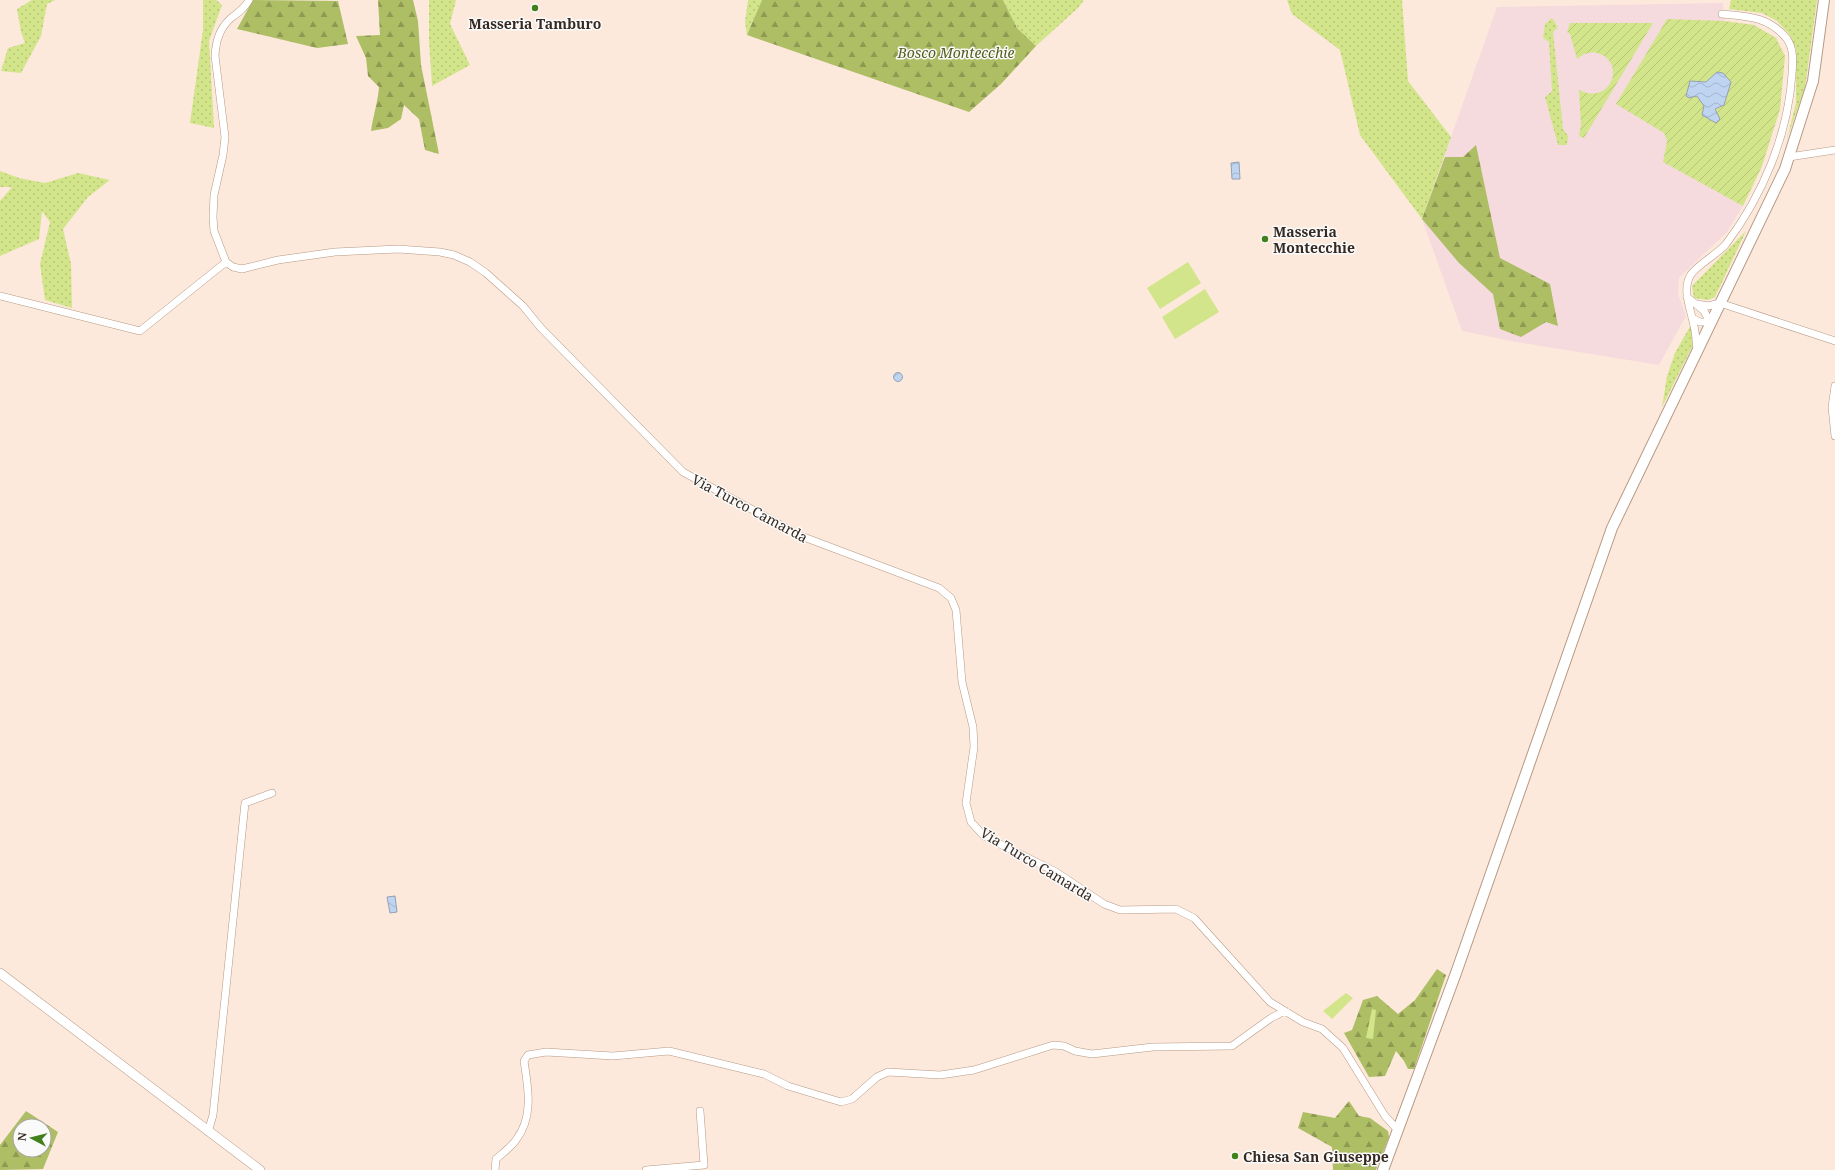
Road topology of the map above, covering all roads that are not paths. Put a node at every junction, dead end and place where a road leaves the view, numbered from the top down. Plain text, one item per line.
1 (249, 0) edge
2 (1824, 0) edge
3 (1722, 14) dead end
4 (1835, 150) edge
5 (1789, 157) junction
6 (226, 262) junction
7 (0, 296) edge
8 (1687, 298) junction
9 (1720, 303) junction
10 (1697, 304) junction
11 (1692, 318) junction
12 (1710, 322) junction
13 (1835, 341) edge
14 (1697, 350) junction
15 (1835, 386) edge
16 (1835, 436) edge
17 (272, 793) dead end
18 (0, 973) edge
19 (1285, 1011) junction
20 (700, 1111) dead end
21 (1398, 1130) junction
22 (208, 1132) junction
23 (260, 1170) edge
24 (495, 1170) edge
25 (646, 1170) edge
26 (1383, 1170) edge

1 - 6 street
2 - 5 main road
3 - 8 street
4 - 5 street
5 - 9 main road
6 - 7 street
6 - 19 street, Via Turco Camarda
8 - 10 street
8 - 11 street
9 - 10 street
9 - 12 main road
9 - 13 street
10 - 12 street
11 - 12 street
11 - 14 street
12 - 14 main road
14 - 21 main road
15 - 16 street
17 - 22 street
18 - 22 main road
19 - 21 street, Via Turco Camarda
19 - 24 street
20 - 25 street
21 - 26 main road
22 - 23 main road

